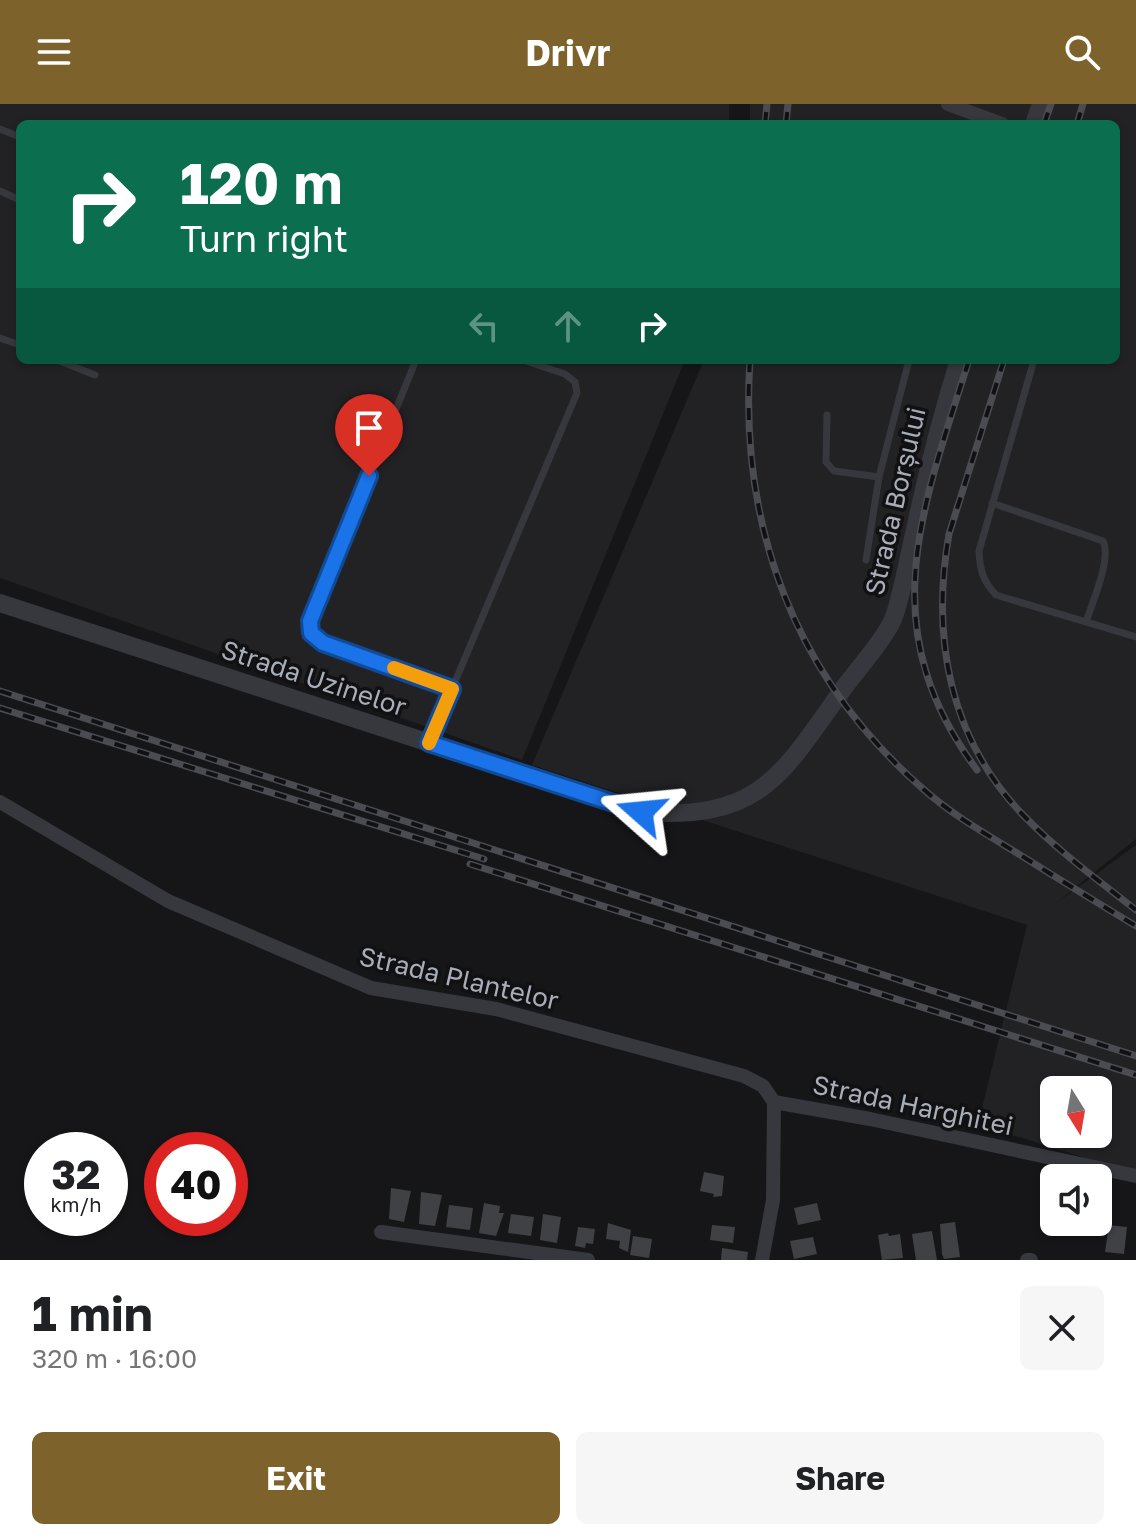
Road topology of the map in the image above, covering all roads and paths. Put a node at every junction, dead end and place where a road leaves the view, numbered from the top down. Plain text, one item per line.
1 (948, 104) edge
2 (991, 120) edge
3 (67, 364) edge
4 (414, 364) edge
5 (535, 364) edge
6 (908, 364) edge
7 (958, 364) edge
8 (1033, 364) edge
9 (95, 375) dead end
10 (827, 415) dead end
11 (879, 477) junction
12 (992, 503) junction
13 (866, 560) dead end
14 (0, 603) edge
15 (1086, 622) junction
16 (1136, 637) edge
17 (844, 688) joint
18 (452, 689) junction
19 (429, 743) junction
20 (0, 802) edge
21 (774, 1102) junction
22 (1136, 1176) edge
23 (381, 1232) dead end
24 (588, 1260) edge
25 (762, 1260) edge

1 - 2 street
3 - 9 lane
4 - 18 lane
5 - 18 lane
6 - 11 lane
7 - 17 street, Strada Borșului
8 - 12 lane
10 - 11 lane
11 - 13 lane
12 - 15 lane
12 - 15 lane
14 - 19 street, Strada Uzinelor
15 - 16 lane
17 - 19 street, Strada Uzinelor
18 - 19 lane
20 - 21 street, Strada Plantelor
21 - 22 street, Strada Harghitei
21 - 25 street
23 - 24 street

